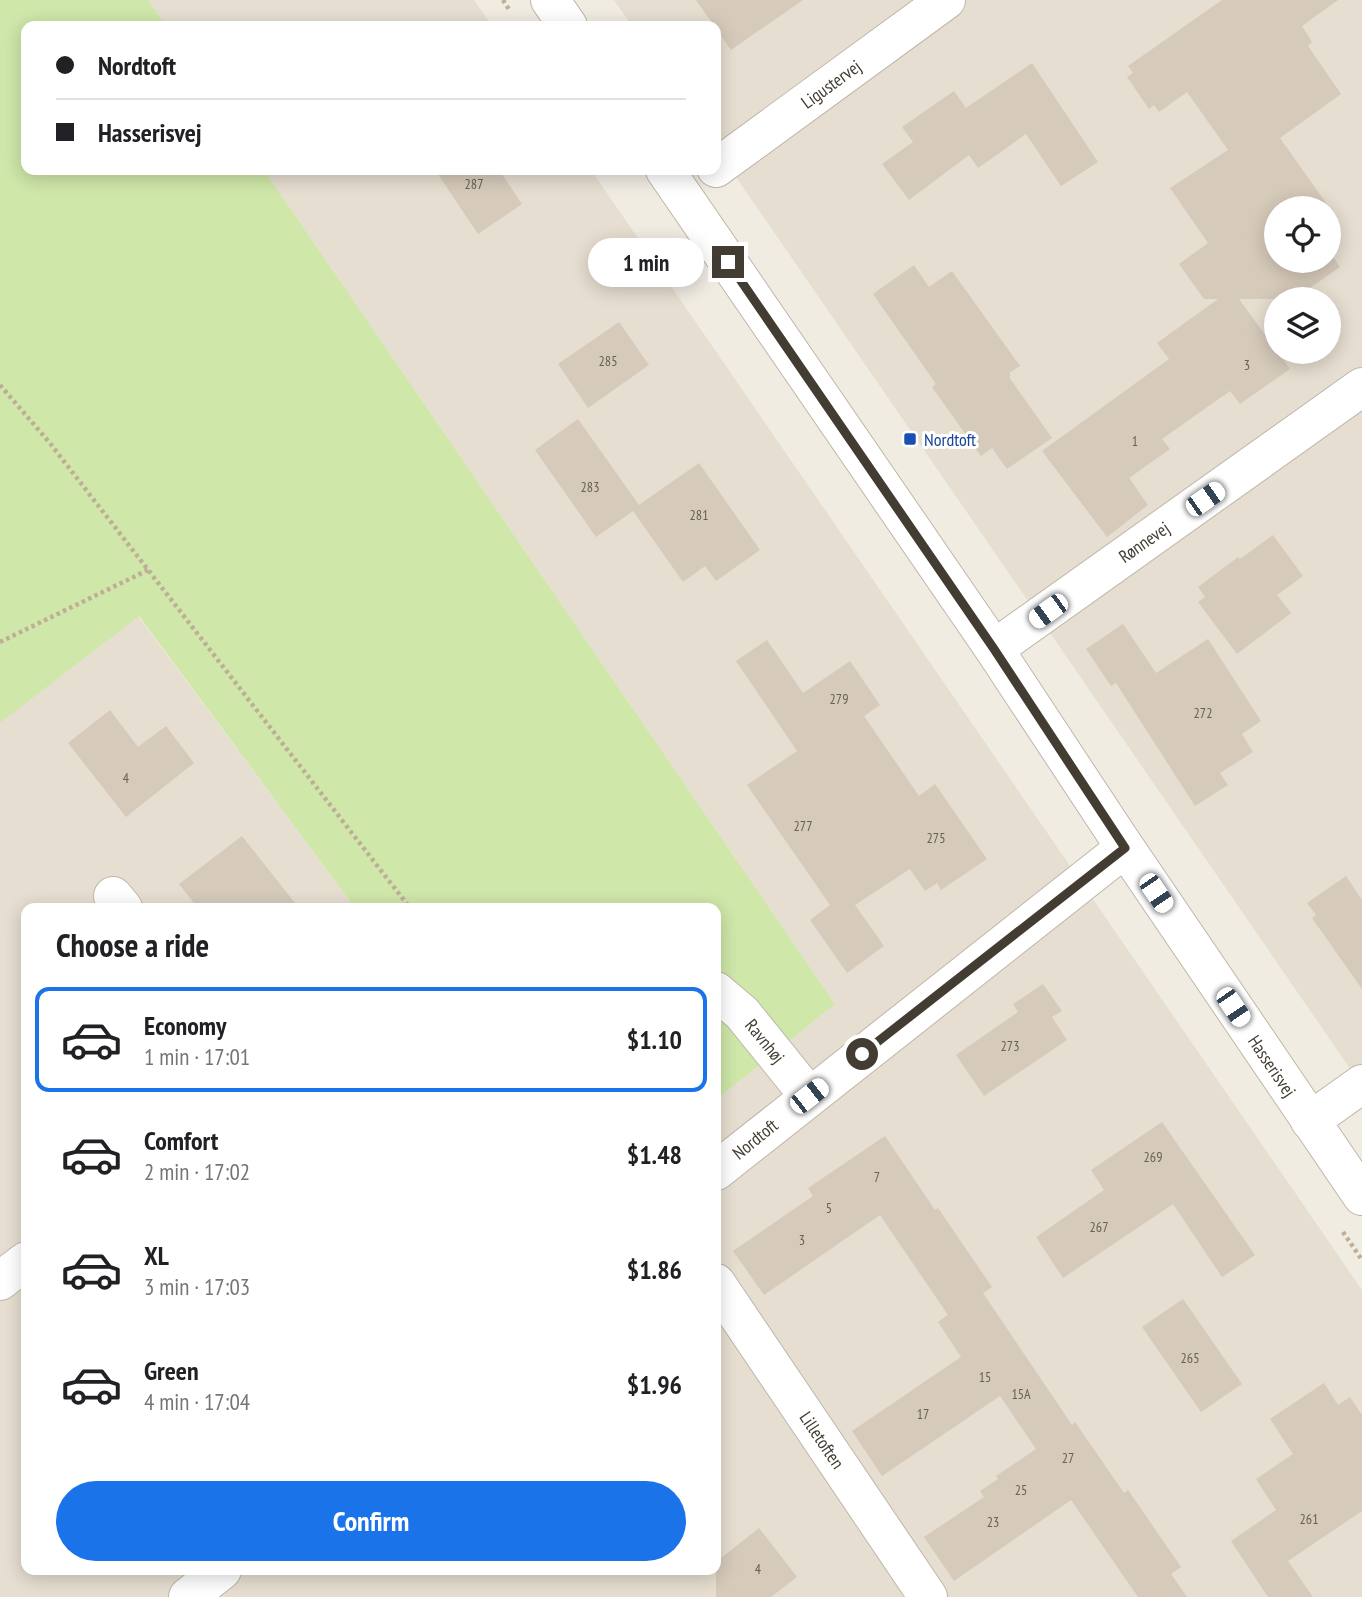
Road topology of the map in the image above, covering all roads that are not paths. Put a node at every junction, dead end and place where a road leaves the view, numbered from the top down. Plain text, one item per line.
1 (550, 0) edge
2 (946, 0) edge
3 (565, 21) edge
4 (721, 164) edge
5 (695, 175) edge
6 (673, 182) edge
7 (1362, 387) edge
8 (994, 649) junction
9 (1125, 848) junction
10 (721, 995) edge
11 (1362, 1084) edge
12 (809, 1096) junction
13 (1310, 1121) junction
14 (721, 1167) edge
15 (1362, 1196) edge
16 (21, 1265) edge
17 (0, 1281) edge
18 (721, 1290) edge
19 (216, 1575) edge
20 (188, 1597) edge
21 (928, 1597) edge

1 - 3 street
2 - 4 street, Ligustervej
5 - 6 street, Ligustervej
6 - 8 street, Hasserisvej
7 - 8 street, Rønnevej
8 - 9 street, Hasserisvej
9 - 12 street, Nordtoft
9 - 13 street, Hasserisvej
10 - 12 street, Ravnhøj
11 - 13 street
12 - 14 street, Nordtoft
13 - 15 street, Hasserisvej
16 - 17 street
18 - 21 street, Lilletoften
19 - 20 street

